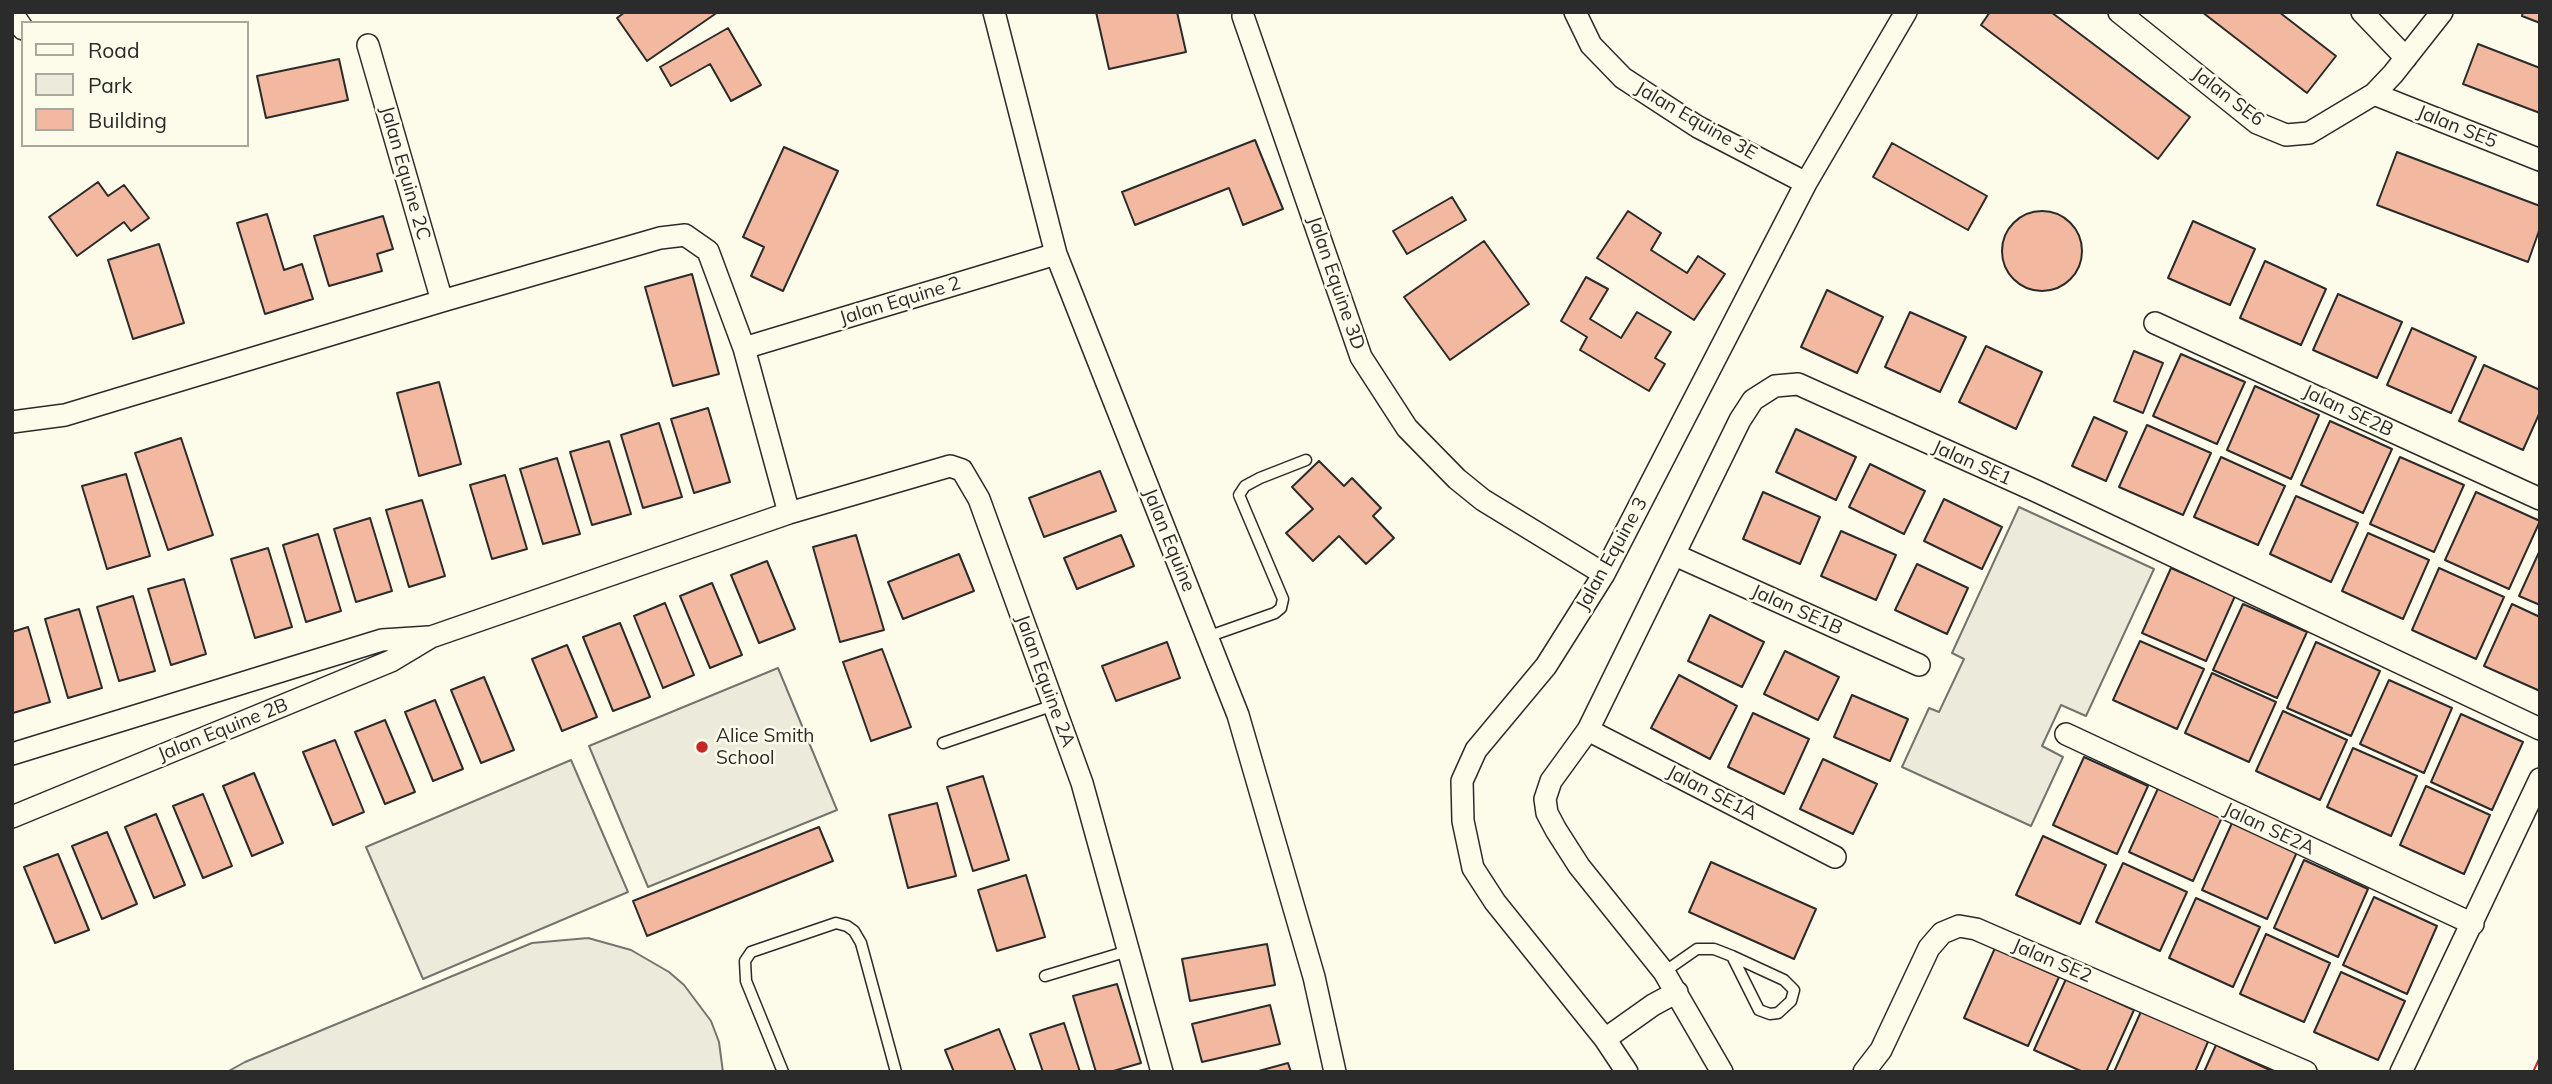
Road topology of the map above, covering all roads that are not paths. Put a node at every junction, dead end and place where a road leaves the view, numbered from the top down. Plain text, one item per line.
1 (994, 12) edge
2 (1575, 12) edge
3 (1906, 12) edge
4 (2119, 12) edge
5 (2362, 12) edge
6 (2434, 15) edge
7 (1243, 16) dead end
8 (368, 45) dead end
9 (2406, 58) junction
10 (2374, 94) junction
11 (2540, 160) edge
12 (1806, 183) junction
13 (1056, 254) junction
14 (442, 301) junction
15 (2155, 323) dead end
16 (744, 348) junction
17 (12, 422) edge
18 (1306, 460) dead end
19 (2540, 499) edge
20 (789, 513) junction
21 (1675, 555) junction
22 (1604, 574) junction
23 (431, 637) junction
24 (1207, 637) junction
25 (1919, 665) dead end
26 (1054, 705) junction
27 (2540, 729) edge
28 (2066, 733) dead end
29 (1583, 737) junction
30 (943, 743) dead end
31 (12, 754) edge
32 (2540, 779) edge
33 (12, 817) edge
34 (1835, 857) dead end
35 (2473, 925) junction
36 (1128, 951) junction
37 (1732, 956) junction
38 (1664, 972) junction
39 (1045, 976) dead end
40 (1677, 992) junction
41 (1605, 1039) junction
42 (783, 1072) edge
43 (896, 1072) edge
44 (1162, 1072) edge
45 (1335, 1072) edge
46 (1627, 1072) edge
47 (1722, 1072) edge
48 (1864, 1072) edge
49 (2306, 1072) edge
50 (2401, 1072) edge

1 - 13 street, Jalan Equine
2 - 12 street, Jalan Equine 3E
3 - 12 street, Jalan Equine 3
4 - 10 street, Jalan SE6
5 - 9 street
6 - 9 street, Jalan SE6
7 - 22 street, Jalan Equine 3D
8 - 14 street, Jalan Equine 2C
9 - 10 street, Jalan SE6
10 - 11 street, Jalan SE5
12 - 22 street, Jalan Equine 3
13 - 16 street, Jalan Equine 2
13 - 24 street, Jalan Equine
14 - 16 street
14 - 17 street
15 - 19 street, Jalan SE2B
16 - 20 street
18 - 24 lane
20 - 23 street, Jalan Equine 2B
20 - 26 street, Jalan Equine 2A
21 - 25 street, Jalan SE1B
21 - 27 street, Jalan SE1
21 - 29 street, Jalan SE1
22 - 41 street, Jalan Equine 3
23 - 31 street, Jalan Equine 2B
23 - 33 street, Jalan Equine 2B
24 - 45 street, Jalan Equine
26 - 30 lane
26 - 36 street, Jalan Equine 2A
28 - 35 street, Jalan SE2A
29 - 34 street, Jalan SE1A
29 - 38 street, Jalan SE1
32 - 35 street
35 - 50 street
36 - 39 lane
36 - 44 street, Jalan Equine 2A
37 - 37 lane
37 - 38 lane
38 - 40 street, Jalan SE1
40 - 41 street
40 - 47 street
41 - 46 street, Jalan Equine 3
42 - 43 lane
48 - 49 street, Jalan SE2

